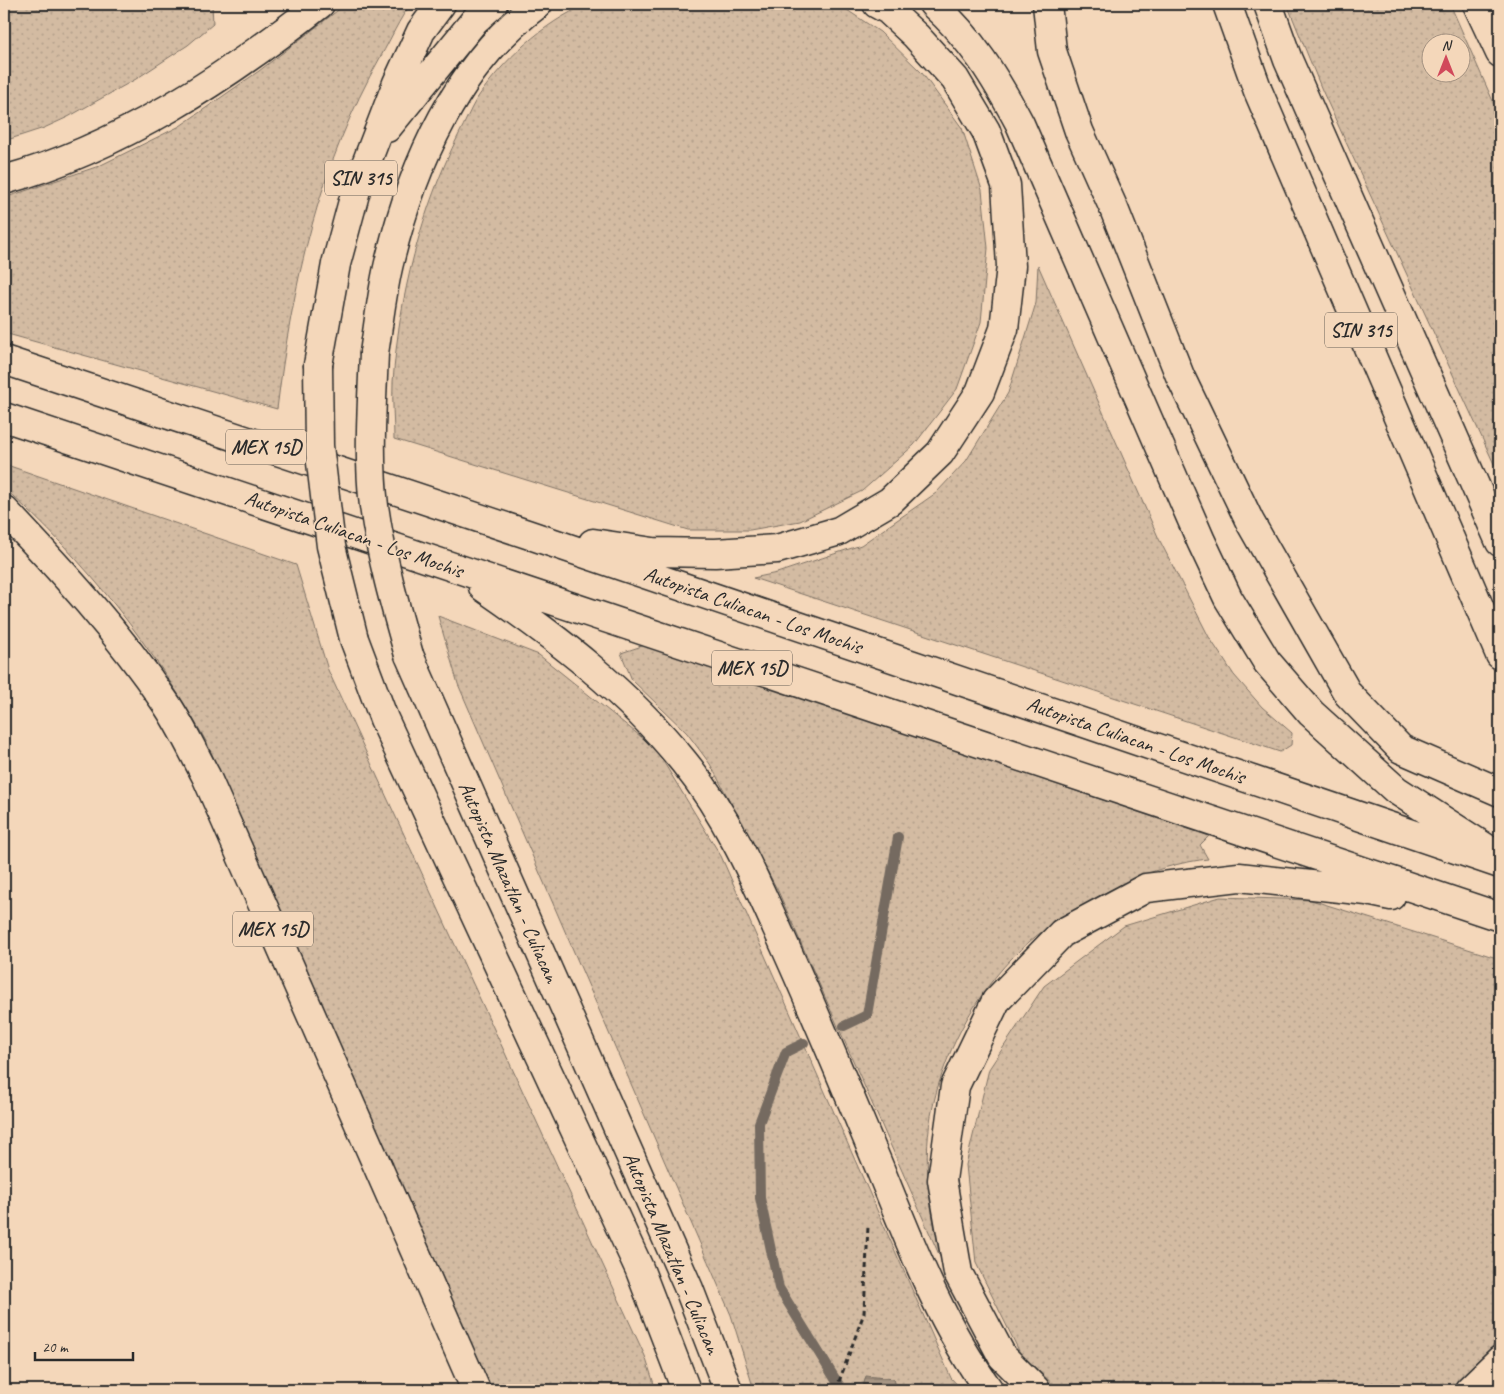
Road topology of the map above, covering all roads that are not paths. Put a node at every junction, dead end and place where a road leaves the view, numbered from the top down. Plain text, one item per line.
1 (320, 4) edge
2 (440, 4) edge
3 (493, 4) edge
4 (538, 4) edge
5 (877, 4) edge
6 (932, 4) edge
7 (1047, 4) edge
8 (1227, 4) edge
9 (1268, 4) edge
10 (1477, 4) edge
11 (1500, 53) edge
12 (372, 147) junction
13 (4, 180) edge
14 (4, 360) edge
15 (4, 417) edge
16 (4, 510) edge
17 (527, 534) junction
18 (1500, 542) edge
19 (454, 568) junction
20 (1500, 655) edge
21 (1500, 792) edge
22 (1500, 857) edge
23 (1500, 864) edge
24 (1500, 918) edge
25 (1500, 1360) edge
26 (476, 1390) edge
27 (686, 1390) edge
28 (728, 1390) edge
29 (988, 1390) edge
30 (1036, 1390) edge
31 (1469, 1390) edge

1 - 13 highway
2 - 12 highway, SIN 315
3 - 12 highway
4 - 28 highway, Autopista Mazatlan - Culiacan, bridge
5 - 17 highway, MEX 15D
6 - 22 highway
7 - 21 highway
8 - 20 highway, SIN 315
9 - 18 highway, SIN 315
10 - 11 highway
12 - 27 highway, Autopista Mazatlan - Culiacan / SIN 315, bridge
14 - 17 highway, Autopista Culiacan - Los Mochis / MEX 15D
15 - 19 highway, Autopista Culiacan - Los Mochis / MEX 15D
16 - 26 highway, MEX 15D
17 - 23 highway, Autopista Culiacan - Los Mochis / MEX 15D
19 - 24 highway, Autopista Culiacan - Los Mochis / MEX 15D
19 - 29 highway
24 - 30 highway
25 - 31 highway

